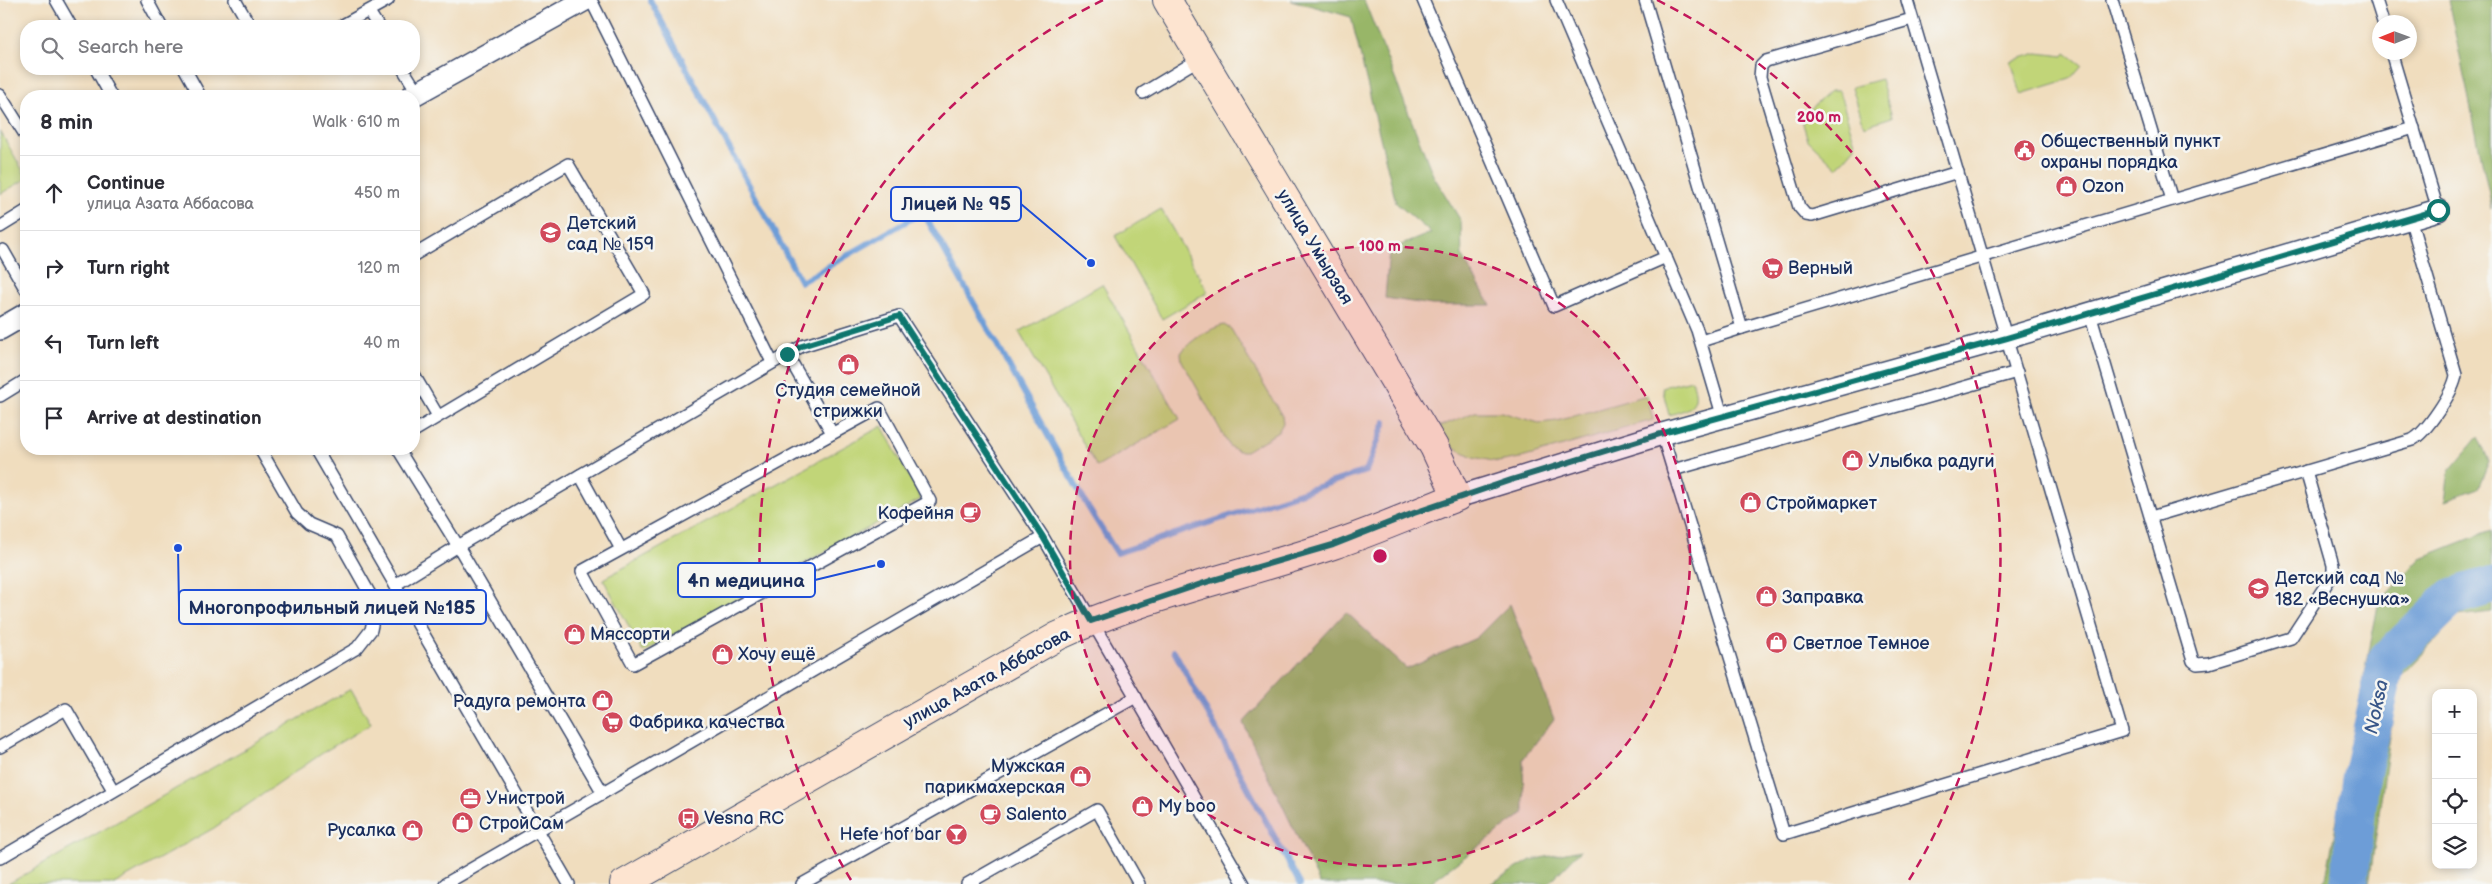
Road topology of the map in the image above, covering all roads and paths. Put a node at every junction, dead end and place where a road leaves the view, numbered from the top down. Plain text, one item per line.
1 (56, 0) edge
2 (147, 0) edge
3 (235, 0) edge
4 (388, 0) edge
5 (585, 0) edge
6 (591, 0) edge
7 (1167, 0) edge
8 (1423, 0) edge
9 (1556, 0) edge
10 (1645, 0) edge
11 (1907, 0) edge
12 (2112, 0) edge
13 (2376, 0) edge
14 (369, 12) junction
15 (2380, 15) edge
16 (1912, 19) junction
17 (68, 20) edge
18 (158, 20) edge
19 (247, 20) edge
20 (353, 20) edge
21 (374, 20) edge
22 (1201, 58) junction
23 (2393, 60) edge
24 (100, 75) edge
25 (188, 75) edge
26 (407, 75) edge
27 (108, 90) edge
28 (196, 90) edge
29 (413, 90) edge
30 (420, 91) edge
31 (1144, 93) dead end
32 (0, 95) edge
33 (20, 127) edge
34 (2414, 128) junction
35 (1958, 172) junction
36 (2172, 200) junction
37 (2438, 210) joint
38 (20, 214) edge
39 (2410, 218) junction
40 (0, 226) edge
41 (3, 250) dead end
42 (420, 251) edge
43 (1666, 257) junction
44 (1983, 257) junction
45 (20, 280) edge
46 (2090, 314) junction
47 (20, 317) edge
48 (1742, 328) junction
49 (0, 329) edge
50 (2007, 338) junction
51 (1701, 341) junction
52 (787, 354) junction
53 (772, 362) junction
54 (2017, 372) junction
55 (20, 384) edge
56 (420, 385) edge
57 (0, 396) edge
58 (438, 416) junction
59 (1723, 418) junction
60 (420, 427) edge
61 (832, 433) junction
62 (1662, 434) junction
63 (263, 455) edge
64 (319, 455) edge
65 (402, 455) edge
66 (1673, 470) junction
67 (2306, 471) junction
68 (580, 475) junction
69 (1457, 498) junction
70 (2151, 518) junction
71 (1043, 537) junction
72 (458, 546) junction
73 (621, 550) junction
74 (395, 585) junction
75 (1091, 621) junction
76 (1136, 697) junction
77 (0, 746) edge
78 (113, 790) junction
79 (603, 793) junction
80 (538, 831) junction
81 (0, 858) edge
82 (445, 884) edge
83 (569, 884) edge
84 (624, 884) edge
85 (802, 884) edge
86 (967, 884) edge
87 (1139, 884) edge
88 (1244, 884) edge

1 - 17 lane
2 - 18 lane
3 - 19 lane
4 - 14 lane
5 - 30 street
6 - 53 lane
7 - 22 street, улица Умырзая
8 - 43 lane
9 - 43 lane
10 - 48 lane
11 - 16 lane
12 - 36 lane
13 - 15 lane
14 - 20 lane
14 - 21 lane
16 - 35 lane
16 - 35 lane
22 - 31 lane
22 - 69 street, улица Умырзая
23 - 34 lane
24 - 27 lane
25 - 28 lane
26 - 29 lane
32 - 33 lane
34 - 36 lane
34 - 37 lane
35 - 44 lane
36 - 44 lane
37 - 39 street, улица Азата Аббасова
38 - 40 lane
39 - 46 street, улица Азата Аббасова
39 - 67 lane
41 - 45 lane
42 - 58 lane
43 - 51 lane
44 - 48 lane
44 - 50 lane
46 - 50 street, улица Азата Аббасова
46 - 70 lane
47 - 49 street
48 - 51 lane
50 - 54 lane
50 - 59 street, улица Азата Аббасова
51 - 59 lane
52 - 53 lane
52 - 61 lane
52 - 71 lane
53 - 68 lane
54 - 66 lane
54 - 66 lane
55 - 57 lane
56 - 58 lane
58 - 60 lane
59 - 62 street, улица Азата Аббасова
61 - 73 lane
61 - 73 lane
62 - 66 lane
62 - 69 street, улица Азата Аббасова
63 - 78 lane
64 - 74 lane
65 - 72 lane
67 - 70 lane
67 - 70 lane
68 - 72 lane
68 - 73 lane
69 - 75 street, улица Азата Аббасова
71 - 75 lane
71 - 79 lane
72 - 74 lane
72 - 79 lane
74 - 80 lane
75 - 76 lane
75 - 84 street, улица Азата Аббасова
76 - 85 lane
76 - 88 lane
77 - 78 lane
78 - 81 lane
79 - 80 lane
80 - 82 lane
80 - 83 lane
86 - 87 lane

